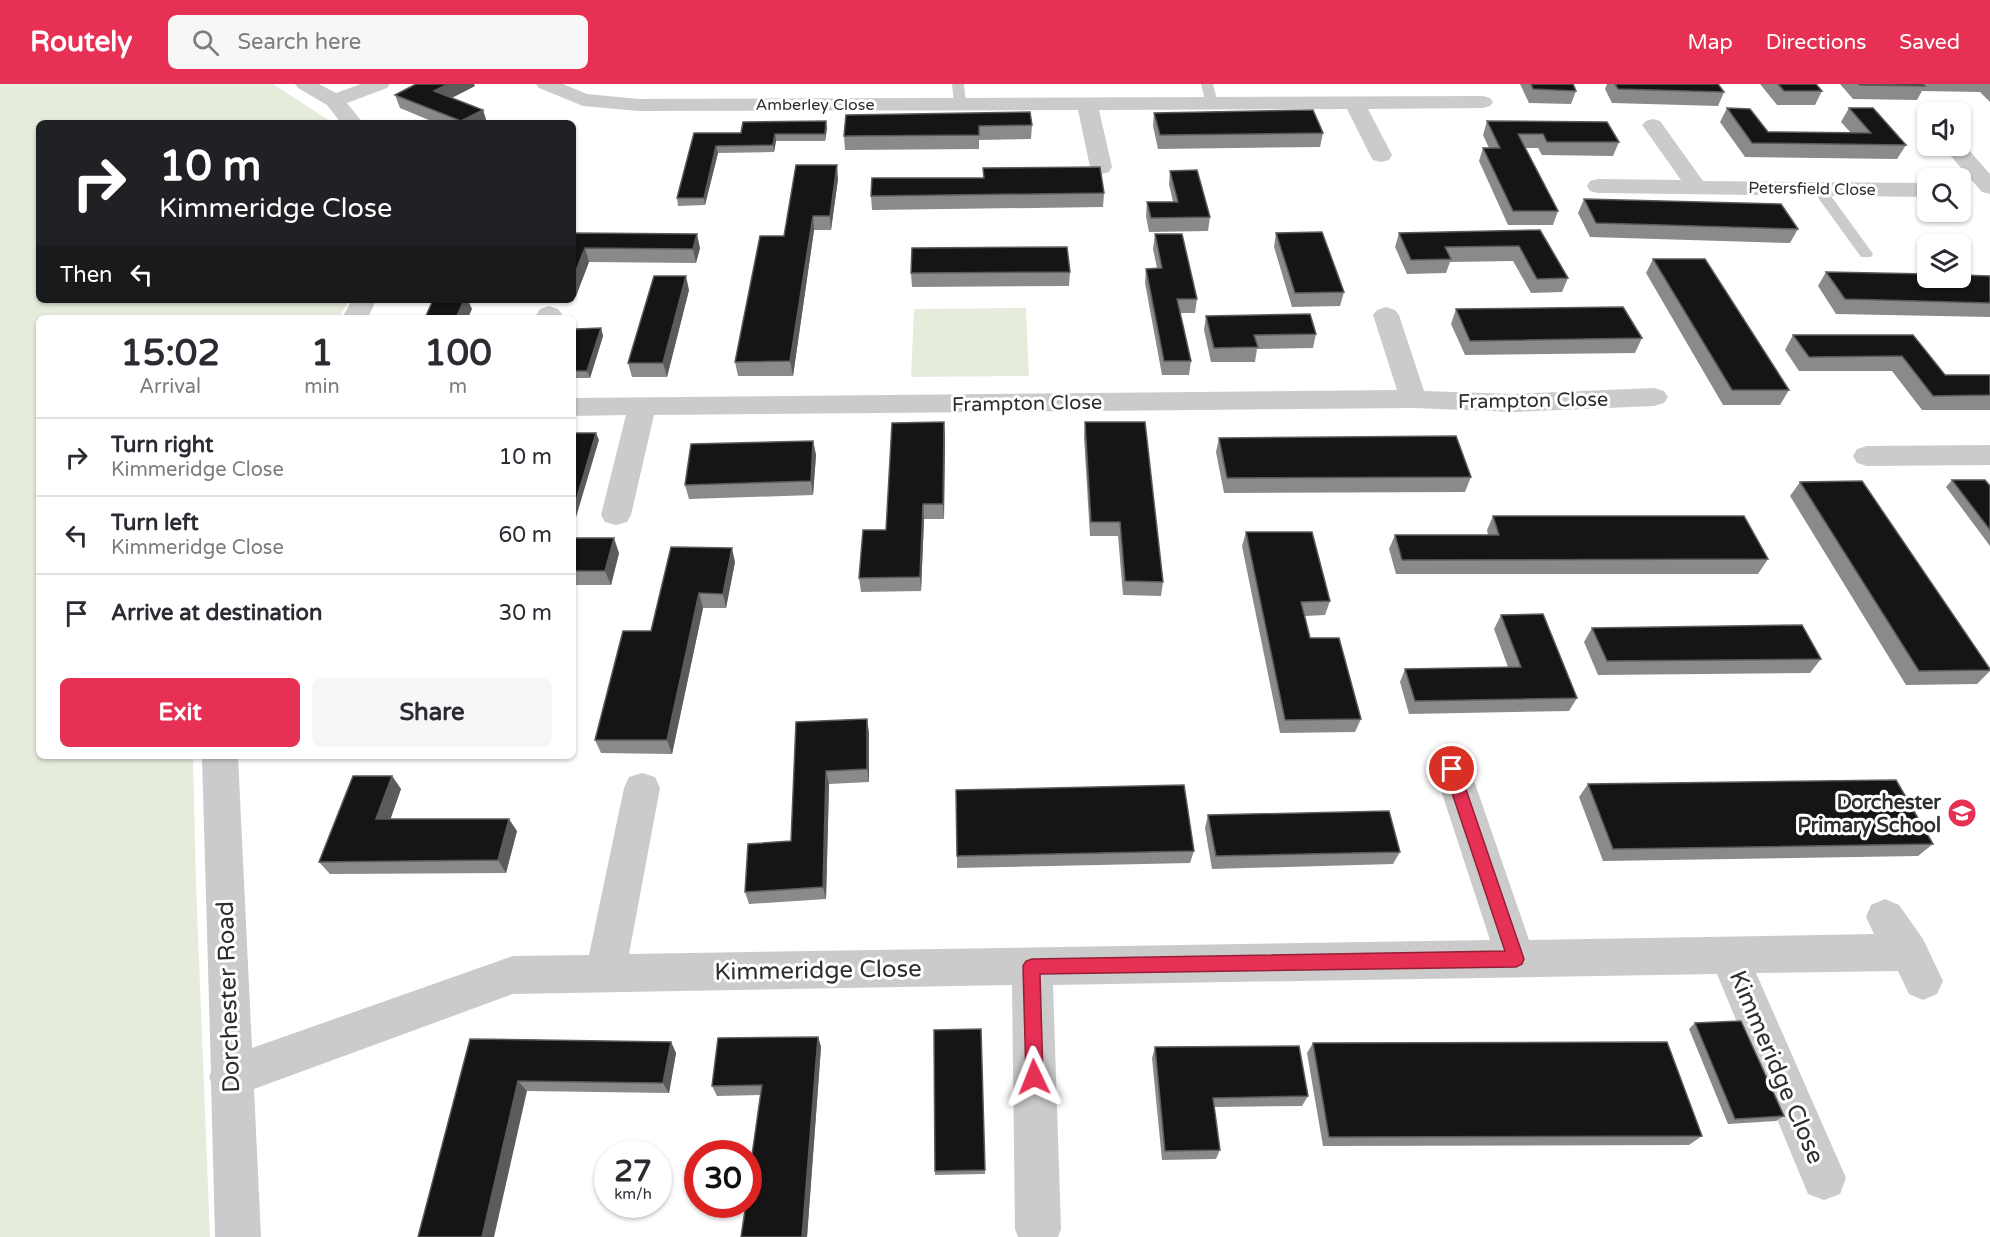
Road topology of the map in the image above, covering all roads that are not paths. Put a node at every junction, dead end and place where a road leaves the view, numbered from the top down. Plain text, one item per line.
1 (305, 84) edge
2 (380, 84) edge
3 (546, 84) edge
4 (959, 94) edge
5 (1210, 94) edge
6 (334, 101) junction
7 (1354, 102) junction
8 (1483, 102) dead end
9 (1088, 104) junction
10 (350, 120) edge
11 (1653, 124) dead end
12 (1381, 155) dead end
13 (1962, 156) edge
14 (1101, 167) edge
15 (1599, 186) dead end
16 (1696, 186) junction
17 (1818, 188) junction
18 (1990, 189) edge
19 (1917, 190) edge
20 (1971, 190) edge
21 (1866, 254) dead end
22 (1386, 315) dead end
23 (1654, 397) dead end
24 (1413, 399) junction
25 (642, 406) junction
26 (576, 407) edge
27 (1867, 456) dead end
28 (1988, 458) edge
29 (616, 515) dead end
30 (219, 759) edge
31 (1452, 769) dead end
32 (642, 788) dead end
33 (1885, 917) dead end
34 (1729, 956) junction
35 (1516, 959) junction
36 (1032, 966) junction
37 (605, 974) junction
38 (230, 1077) junction
39 (1824, 1178) dead end
40 (1038, 1228) dead end
41 (238, 1237) edge

1 - 6 street
2 - 6 street
3 - 4 street, Amberley Close
4 - 9 street, Amberley Close
5 - 7 street, Amberley Close
5 - 9 street, Amberley Close
6 - 10 street
7 - 8 street, Amberley Close
7 - 12 street
9 - 14 street
11 - 16 street
13 - 18 street
15 - 16 street, Petersfield Close
16 - 17 street, Petersfield Close
17 - 19 street, Petersfield Close
17 - 21 lane
18 - 20 street
22 - 24 street
23 - 24 street, Frampton Close
24 - 25 street, Frampton Close
25 - 26 street, Frampton Close
25 - 29 street
27 - 28 street
30 - 38 street, Dorchester Road
31 - 35 street
32 - 37 street
33 - 34 street, Kimmeridge Close
34 - 35 street, Kimmeridge Close
34 - 39 street, Kimmeridge Close
35 - 36 street, Kimmeridge Close
36 - 37 street, Kimmeridge Close
36 - 40 street
37 - 38 street, Kimmeridge Close
38 - 41 street, Dorchester Road

